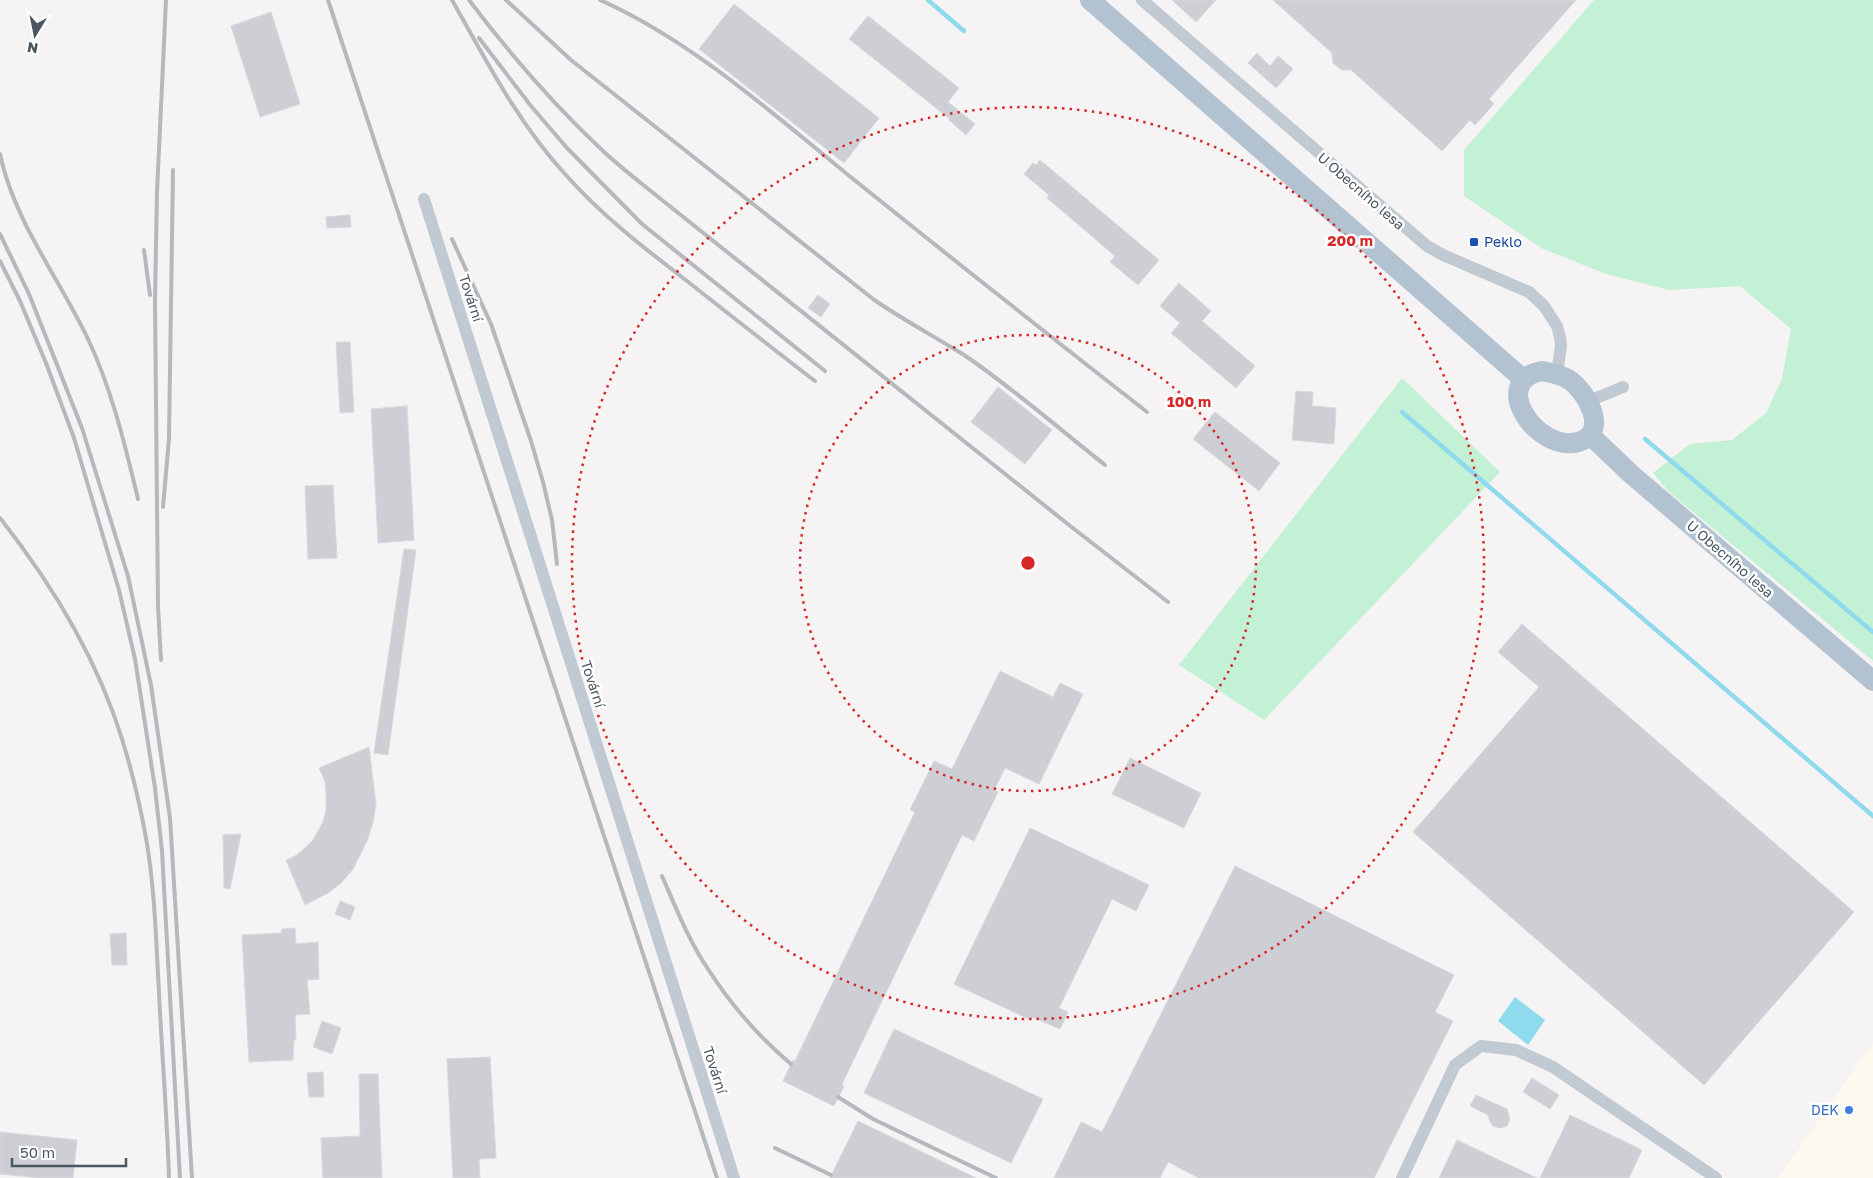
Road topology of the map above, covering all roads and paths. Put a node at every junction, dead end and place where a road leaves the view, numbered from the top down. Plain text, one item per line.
1 (1090, 0) edge
2 (1142, 0) edge
3 (424, 198) dead end
4 (1557, 373) junction
5 (1523, 378) junction
6 (1623, 387) dead end
7 (1589, 401) junction
8 (1590, 435) junction
9 (1873, 681) edge
10 (734, 1178) edge
11 (1402, 1178) edge
12 (1716, 1178) edge

1 - 5 main road
2 - 4 street, U Obecního lesa
3 - 10 street, Tovární
4 - 5 main road
4 - 7 main road
5 - 8 main road
6 - 7 street
7 - 8 main road
8 - 9 main road, U Obecního lesa
11 - 12 street

